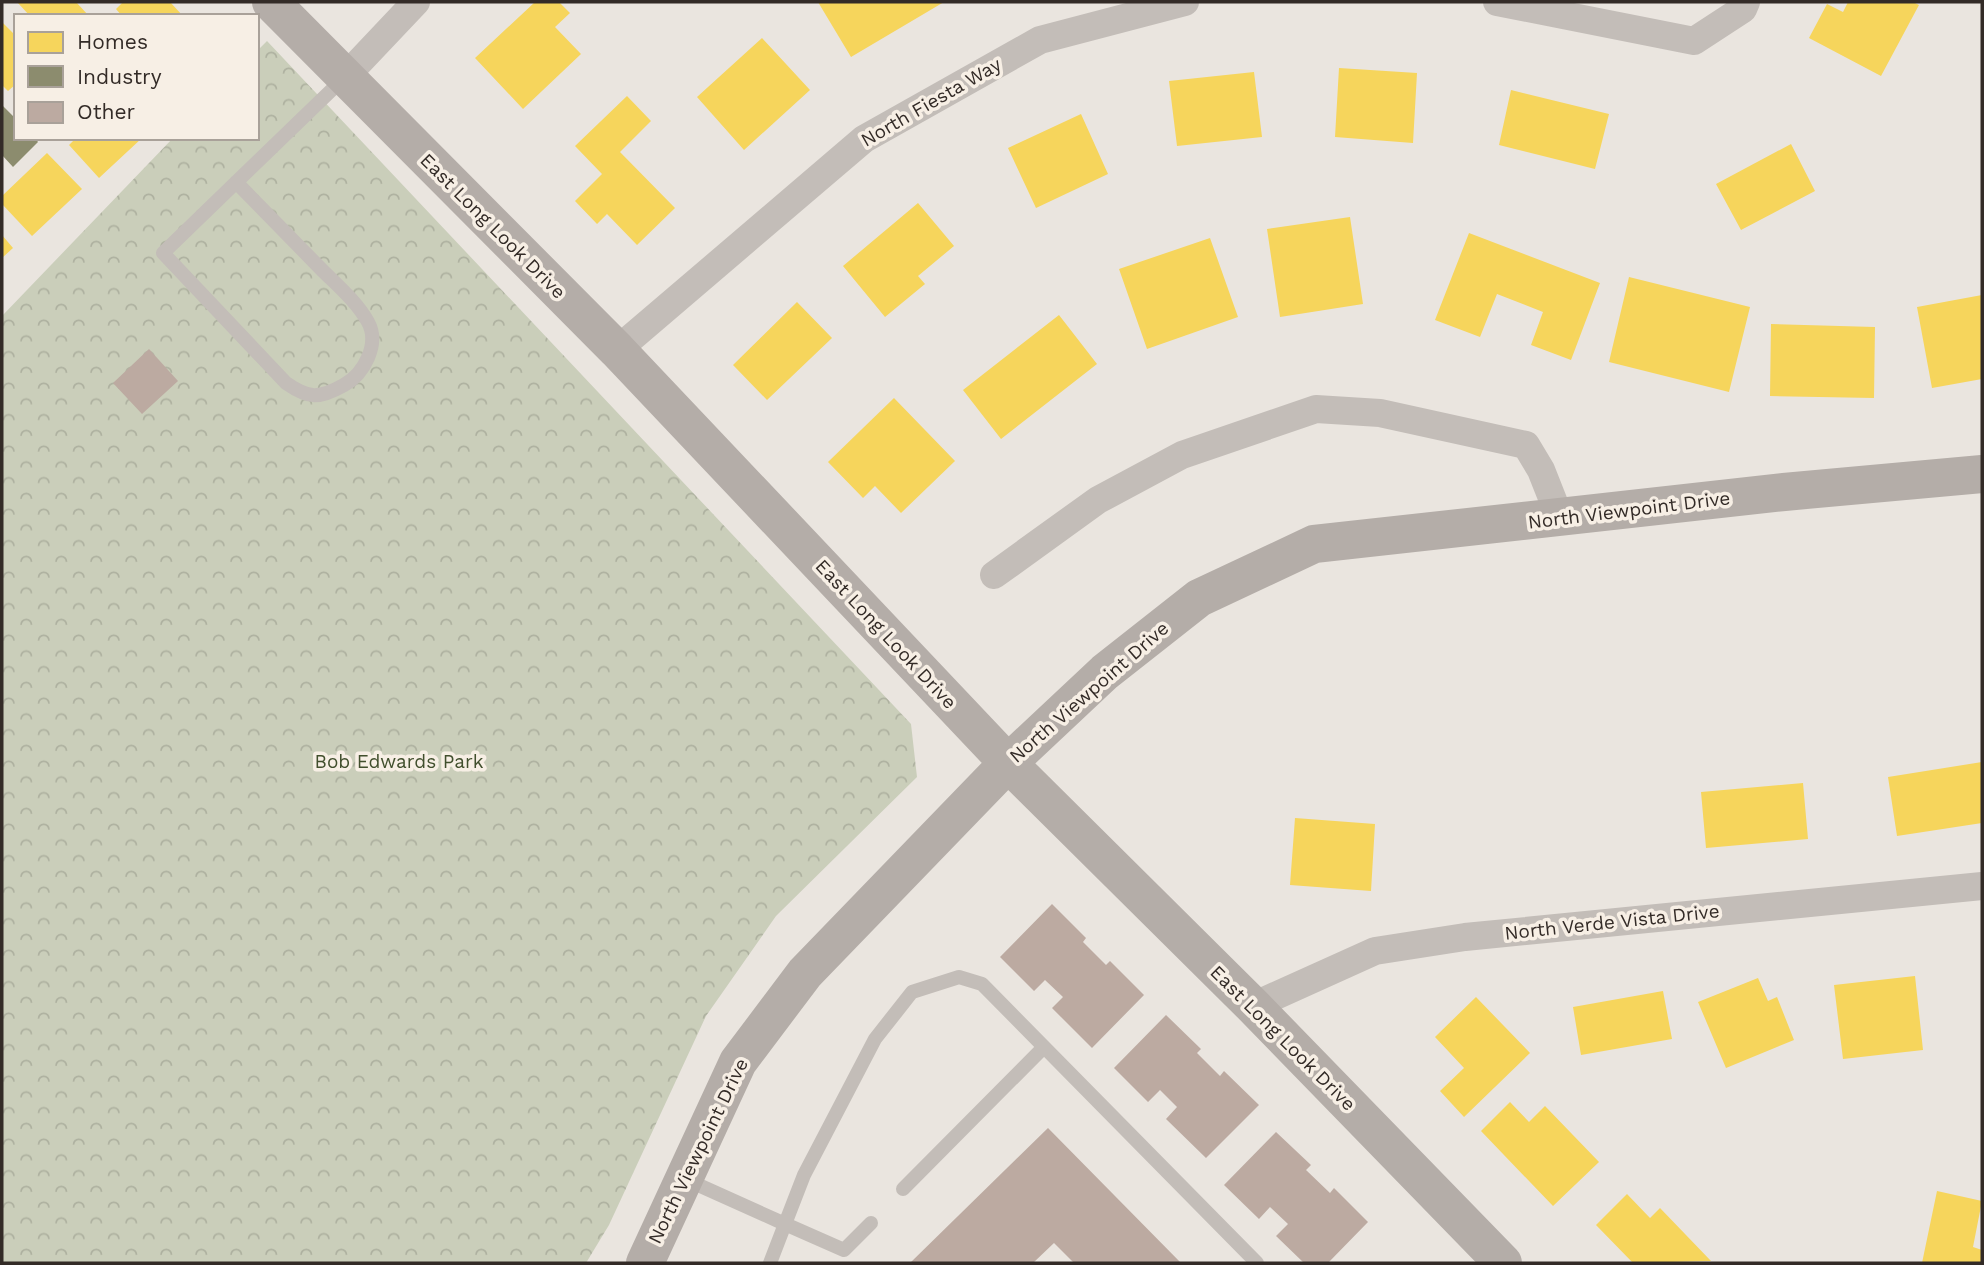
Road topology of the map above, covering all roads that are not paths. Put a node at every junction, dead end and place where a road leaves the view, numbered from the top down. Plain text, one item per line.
1 (271, 2) edge
2 (416, 2) edge
3 (1185, 2) edge
4 (1497, 2) edge
5 (1746, 2) edge
6 (345, 77) junction
7 (236, 182) junction
8 (617, 350) junction
9 (1982, 474) edge
10 (1560, 518) junction
11 (994, 575) dead end
12 (1008, 763) junction
13 (1982, 886) edge
14 (1253, 1006) junction
15 (1044, 1047) junction
16 (684, 1178) junction
17 (904, 1189) dead end
18 (871, 1223) dead end
19 (785, 1224) junction
20 (645, 1263) edge
21 (770, 1263) edge
22 (1257, 1263) edge
23 (1503, 1263) edge

1 - 6 street, East Long Look Drive
2 - 6 street
3 - 8 street, North Fiesta Way
4 - 5 street
6 - 7 lane
6 - 8 street, East Long Look Drive
7 - 7 lane
8 - 12 street, East Long Look Drive
9 - 10 street, North Viewpoint Drive
10 - 11 street
10 - 12 street, North Viewpoint Drive
12 - 14 street, East Long Look Drive
12 - 16 street, North Viewpoint Drive
13 - 14 street, North Verde Vista Drive
14 - 23 street, East Long Look Drive
15 - 17 lane
15 - 19 lane
15 - 22 lane
16 - 19 lane
16 - 20 street, North Viewpoint Drive
18 - 19 lane
19 - 21 lane

